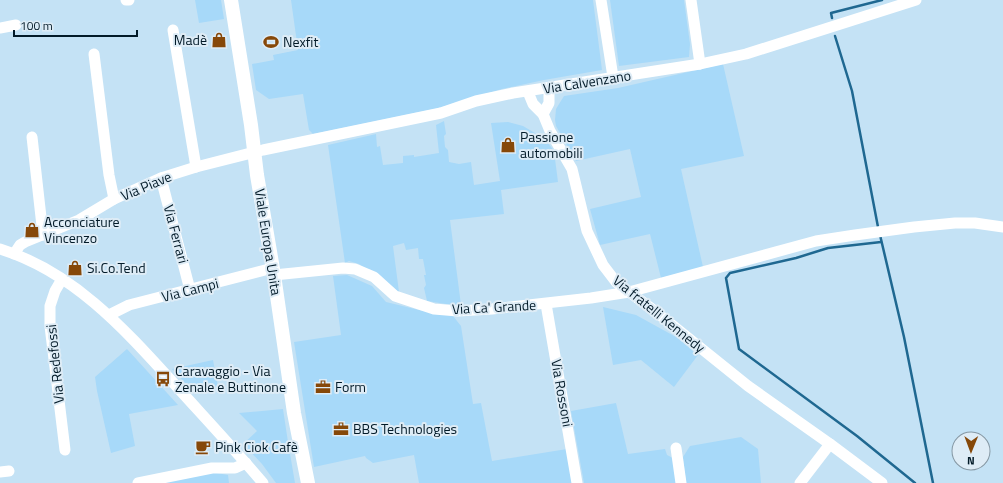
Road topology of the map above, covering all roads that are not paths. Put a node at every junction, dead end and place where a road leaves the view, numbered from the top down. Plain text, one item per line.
1 (231, 0) edge
2 (601, 0) edge
3 (691, 0) edge
4 (916, 0) edge
5 (16, 25) dead end
6 (0, 28) edge
7 (174, 30) dead end
8 (94, 54) dead end
9 (700, 64) junction
10 (613, 77) junction
11 (549, 88) junction
12 (528, 92) junction
13 (543, 114) junction
14 (32, 138) dead end
15 (254, 152) junction
16 (196, 167) junction
17 (161, 178) junction
18 (114, 199) junction
19 (1003, 226) edge
20 (44, 235) junction
21 (0, 249) edge
22 (14, 254) junction
23 (274, 272) junction
24 (62, 279) junction
25 (190, 290) junction
26 (629, 292) junction
27 (546, 304) junction
28 (109, 315) junction
29 (294, 413) junction
30 (830, 444) junction
31 (676, 448) dead end
32 (65, 450) dead end
33 (246, 463) junction
34 (138, 483) edge
35 (263, 483) edge
36 (299, 483) edge
37 (308, 483) edge
38 (577, 483) edge
39 (681, 483) edge
40 (800, 483) edge
41 (882, 483) edge

1 - 15 main road, Viale Europa Unita
2 - 10 street
3 - 9 street
4 - 9 street, Via Calvenzano
5 - 6 street
7 - 16 street
8 - 18 street
9 - 10 street, Via Calvenzano
10 - 11 street, Via Calvenzano
11 - 12 street, Via Calvenzano
11 - 13 street
12 - 13 street, Via fratelli Kennedy
12 - 15 street, Via Calvenzano
13 - 26 street, Via fratelli Kennedy
14 - 20 street
15 - 16 street, Via Piave
15 - 23 main road, Viale Europa Unita
16 - 17 street, Via Piave
17 - 18 street, Via Piave
17 - 25 street, Via Ferrari
18 - 20 street, Via Piave
19 - 26 street, Via Ca' Grande
20 - 22 street, Via Piave
21 - 22 street
22 - 24 street
23 - 25 street, Via Campi
23 - 27 street, Via Ca' Grande
23 - 29 main road, Viale Europa Unita
24 - 28 street
24 - 32 street, Via Redefossi
25 - 28 street, Via Campi
26 - 27 street, Via Ca' Grande
26 - 30 street, Via fratelli Kennedy
27 - 38 street, Via Rossoni
28 - 33 street
29 - 36 main road
29 - 37 main road, Viale Europa Unita
30 - 40 street
30 - 41 street, Via fratelli Kennedy
31 - 39 street
33 - 34 street
33 - 35 street

